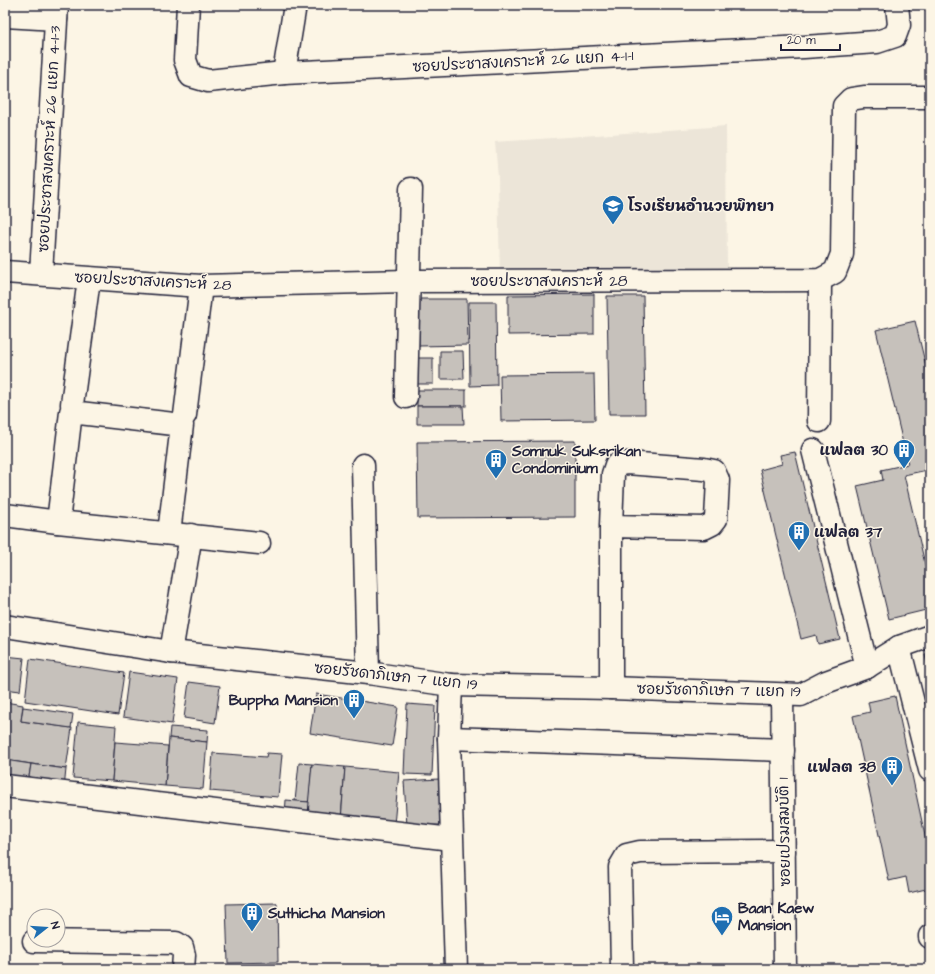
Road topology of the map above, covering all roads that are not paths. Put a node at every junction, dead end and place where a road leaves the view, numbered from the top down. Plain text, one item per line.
1 (188, 5) edge
2 (295, 5) edge
3 (897, 5) edge
4 (57, 12) edge
5 (5, 16) edge
6 (284, 73) junction
7 (930, 97) edge
8 (411, 189) dead end
9 (5, 272) edge
10 (41, 273) junction
11 (89, 279) junction
12 (820, 280) junction
13 (408, 281) junction
14 (201, 286) junction
15 (406, 397) dead end
16 (72, 404) dead end
17 (185, 415) dead end
18 (819, 421) dead end
19 (813, 450) dead end
20 (363, 465) dead end
21 (5, 515) edge
22 (58, 522) junction
23 (611, 526) junction
24 (169, 532) junction
25 (191, 535) junction
26 (259, 543) dead end
27 (5, 626) edge
28 (930, 636) edge
29 (898, 648) junction
30 (171, 652) junction
31 (867, 667) junction
32 (368, 673) junction
33 (451, 685) junction
34 (611, 688) junction
35 (782, 695) junction
36 (449, 738) junction
37 (783, 750) junction
38 (930, 770) edge
39 (5, 786) edge
40 (451, 839) junction
41 (784, 851) junction
42 (66, 941) edge
43 (183, 969) edge
44 (456, 969) edge
45 (622, 969) edge
46 (785, 969) edge

1 - 6 street, ซอยประชาสงเคราะห์ 26 แยก 4-1-1
2 - 6 street
3 - 6 street, ซอยประชาสงเคราะห์ 26 แยก 4-1-1
4 - 5 street
4 - 10 street, ซอยประชาสงเคราะห์ 26 แยก 4-1-3
7 - 12 street
8 - 13 street
9 - 10 street, ซอยประชาสงเคราะห์ 28
10 - 11 street, ซอยประชาสงเคราะห์ 28
11 - 14 street, ซอยประชาสงเคราะห์ 28
11 - 16 street
12 - 13 street, ซอยประชาสงเคราะห์ 28
12 - 18 street
13 - 14 street, ซอยประชาสงเคราะห์ 28
13 - 15 street
14 - 17 street
19 - 31 street
20 - 32 street
21 - 22 street
22 - 24 street
22 - 24 street
23 - 23 street
23 - 34 street
24 - 25 street
25 - 26 street
25 - 30 street
27 - 30 street, ซอยรัชดาภิเษก 7 แยก 19
28 - 29 street, ซอยรัชดาภิเษก 7 แยก 19
29 - 31 street, ซอยรัชดาภิเษก 7 แยก 19
29 - 38 street
30 - 32 street, ซอยรัชดาภิเษก 7 แยก 19
31 - 35 street, ซอยรัชดาภิเษก 7 แยก 19
32 - 33 street, ซอยรัชดาภิเษก 7 แยก 19
33 - 34 street, ซอยรัชดาภิเษก 7 แยก 19
33 - 36 street
34 - 35 street, ซอยรัชดาภิเษก 7 แยก 19
35 - 37 street, ซอยเปรมสมบัติ 1
36 - 37 street
36 - 40 street
37 - 41 street, ซอยเปรมสมบัติ 1
39 - 40 street
40 - 44 street
41 - 45 street
41 - 46 street, ซอยเปรมสมบัติ 1
42 - 43 street

